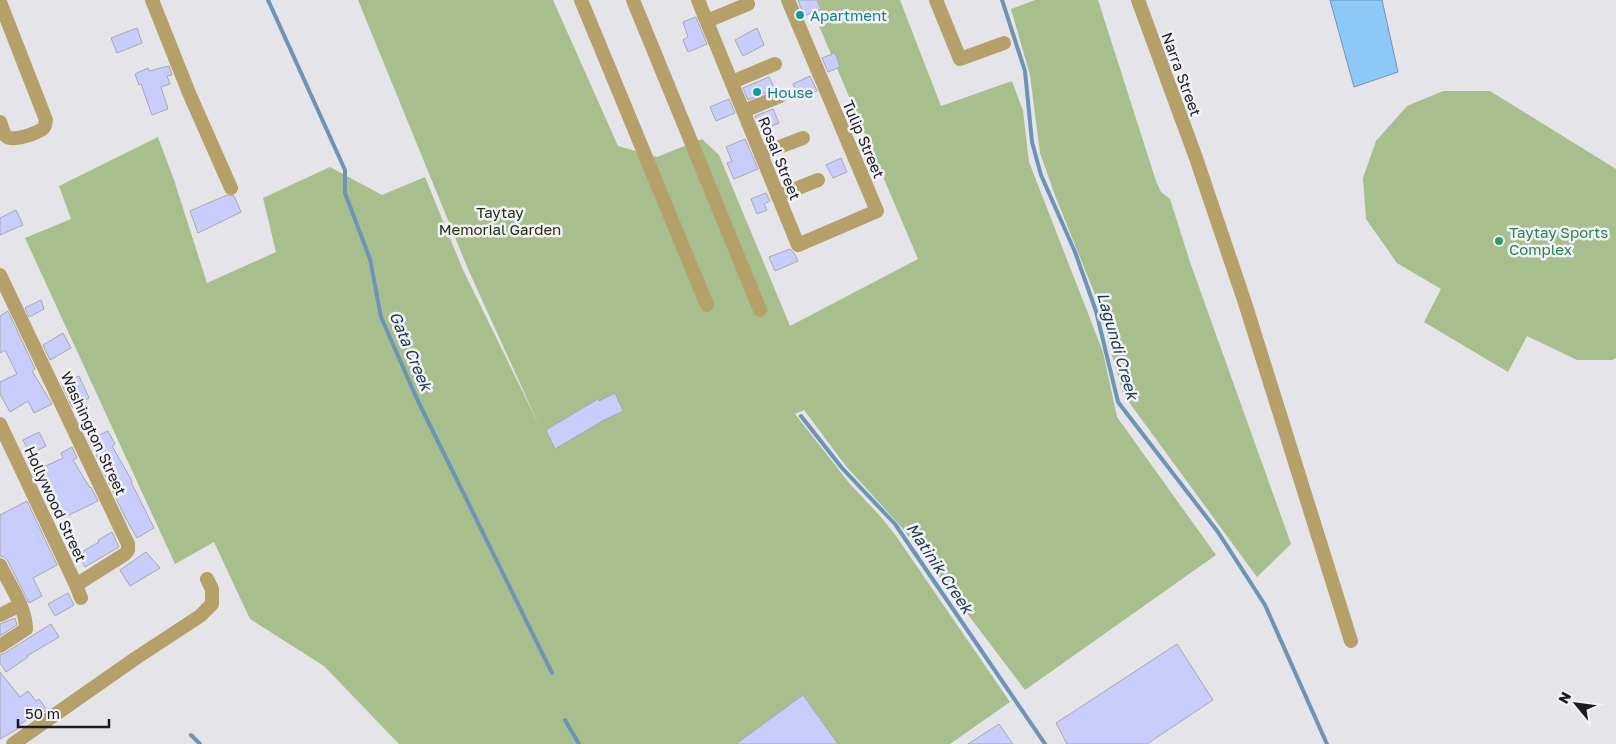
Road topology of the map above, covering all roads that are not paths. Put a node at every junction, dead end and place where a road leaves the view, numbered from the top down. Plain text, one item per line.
1 (152, 0) edge
2 (581, 0) edge
3 (633, 0) edge
4 (698, 0) edge
5 (788, 0) edge
6 (936, 0) edge
7 (1138, 0) edge
8 (0, 2) edge
9 (748, 4) dead end
10 (706, 21) junction
11 (1004, 43) dead end
12 (775, 64) dead end
13 (732, 82) junction
14 (780, 96) dead end
15 (744, 112) junction
16 (0, 122) edge
17 (803, 138) dead end
18 (761, 154) junction
19 (818, 180) dead end
20 (231, 188) dead end
21 (778, 196) junction
22 (798, 245) joint
23 (0, 275) edge
24 (707, 306) dead end
25 (760, 310) dead end
26 (0, 424) edge
27 (0, 565) edge
28 (206, 579) dead end
29 (76, 585) junction
30 (81, 598) dead end
31 (20, 605) junction
32 (0, 614) edge
33 (1351, 641) dead end
34 (0, 646) edge
35 (13, 744) edge

1 - 20 street
2 - 24 street
3 - 25 street
4 - 10 street, Rosal Street
5 - 22 street, Tulip Street
6 - 11 street
7 - 33 street, Narra Street
8 - 16 street
9 - 10 street
10 - 13 street, Rosal Street
12 - 13 street
13 - 15 street, Rosal Street
14 - 15 street
15 - 18 street, Rosal Street
17 - 18 street
18 - 21 street, Rosal Street
19 - 21 street
21 - 22 street, Rosal Street
23 - 29 street, Washington Street
26 - 29 street, Hollywood Street
27 - 31 street
28 - 35 street
29 - 30 street, Hollywood Street
31 - 32 street
31 - 34 street

